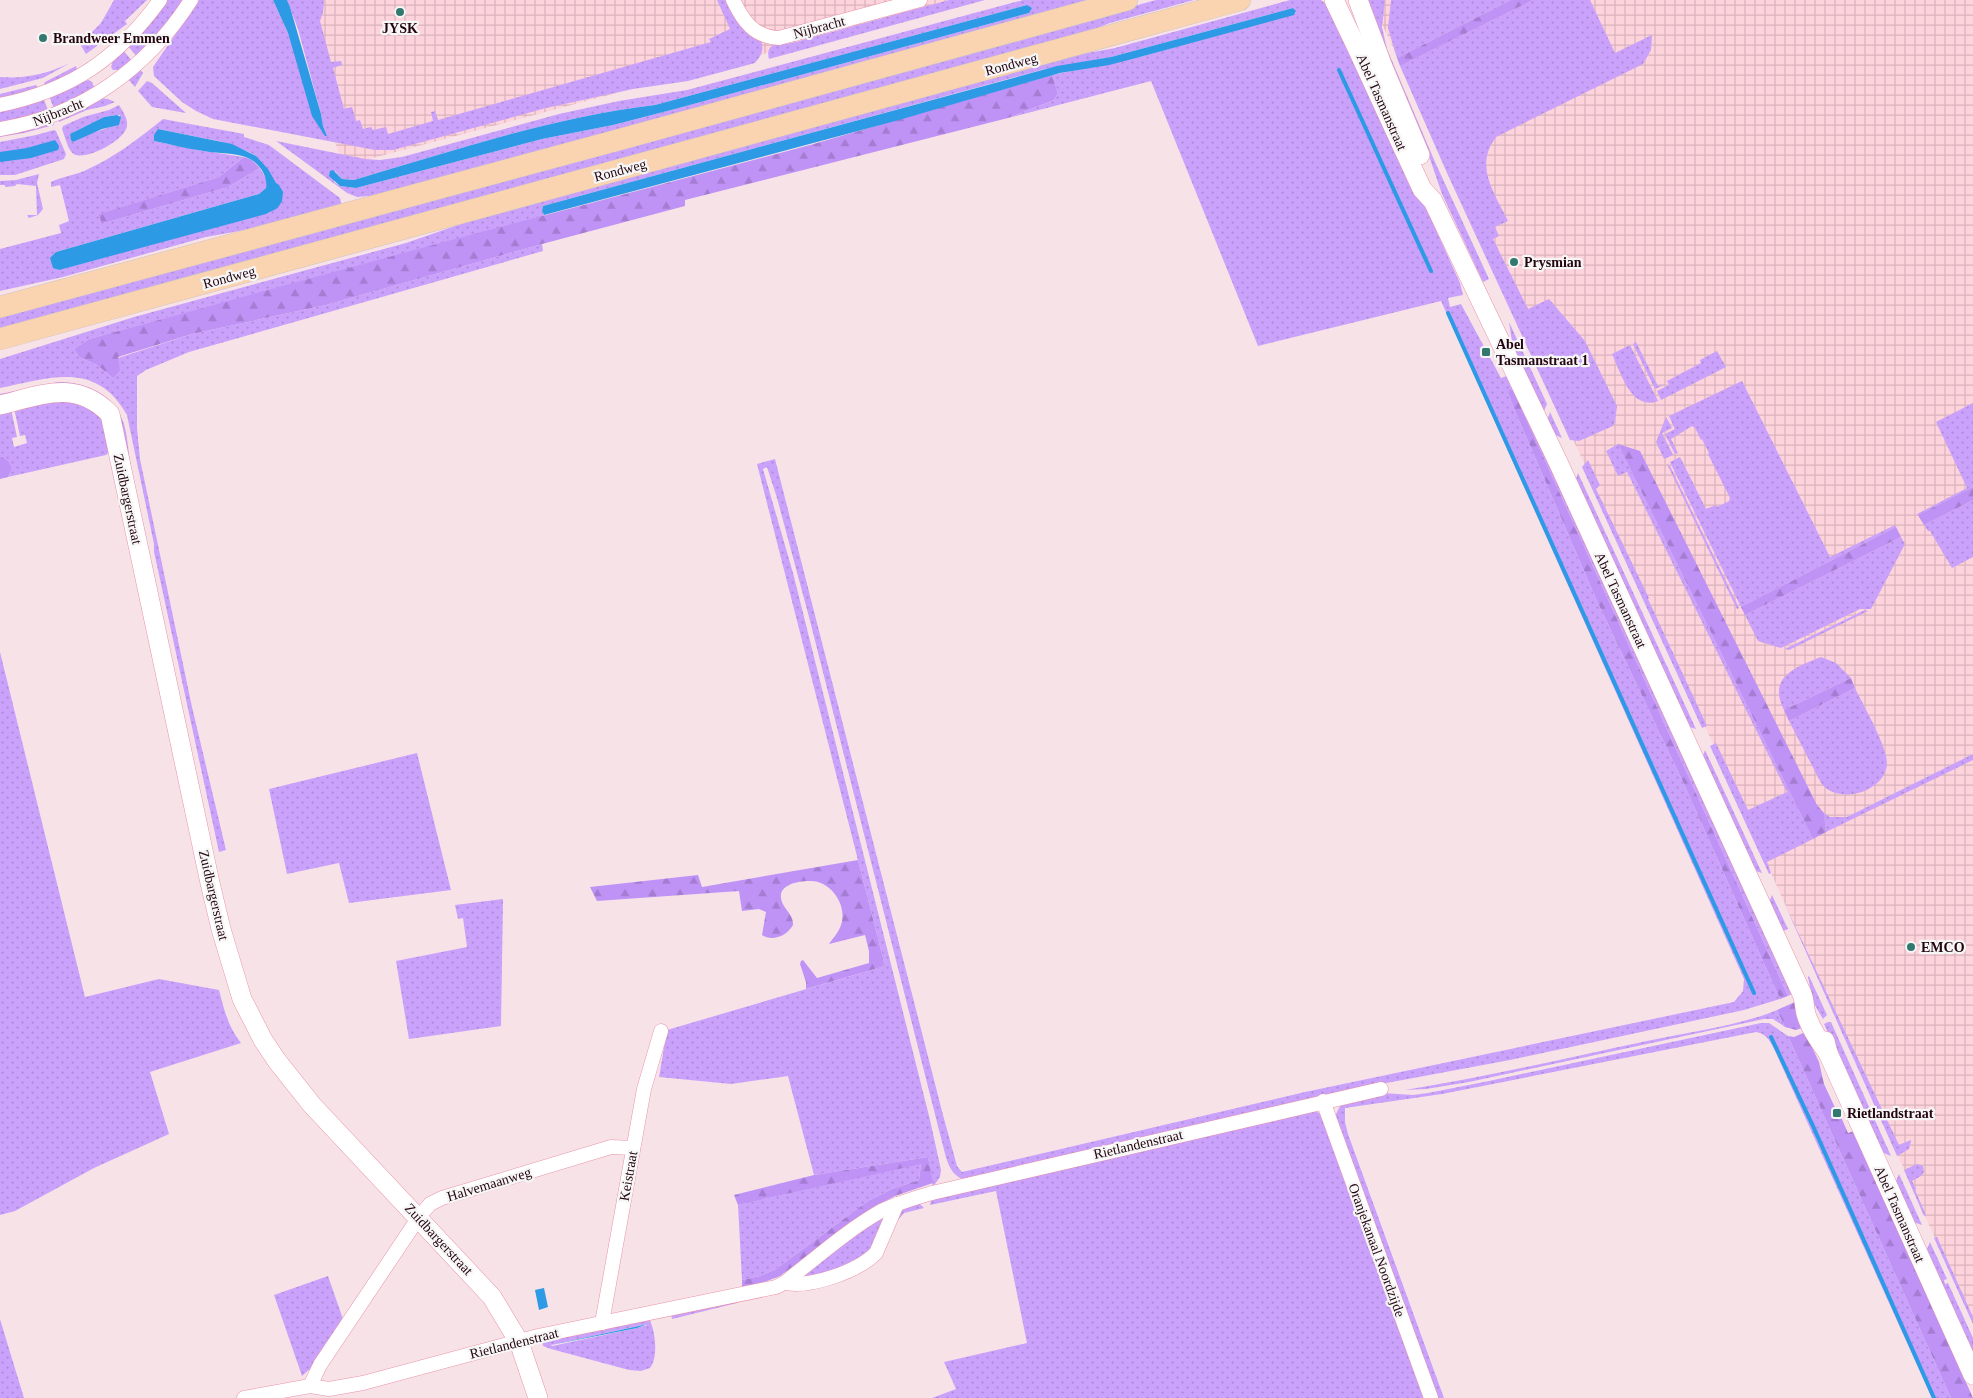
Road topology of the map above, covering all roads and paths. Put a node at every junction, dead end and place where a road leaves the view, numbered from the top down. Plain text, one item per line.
1 (160, 0) edge
2 (192, 0) edge
3 (733, 0) edge
4 (920, 0) edge
5 (1127, 0) edge
6 (1240, 0) edge
7 (1334, 0) edge
8 (1358, 0) edge
9 (98, 65) junction
10 (112, 83) junction
11 (0, 104) edge
12 (0, 130) edge
13 (1433, 201) junction
14 (64, 290) junction
15 (0, 299) edge
16 (0, 307) edge
17 (79, 318) junction
18 (0, 339) edge
19 (0, 352) edge
20 (0, 405) edge
21 (660, 1031) dead end
22 (1381, 1089) dead end
23 (1323, 1101) junction
24 (633, 1148) junction
25 (897, 1204) junction
26 (419, 1217) junction
27 (784, 1283) junction
28 (602, 1323) junction
29 (519, 1342) junction
30 (1973, 1375) edge
31 (310, 1386) junction
32 (244, 1398) edge
33 (325, 1398) edge
34 (538, 1398) edge
35 (1431, 1398) edge

1 - 9 street, Nijbracht
2 - 10 street, Nijbracht
3 - 4 street, Nijbracht
5 - 14 main road, Rondweg
6 - 17 main road, Rondweg
7 - 13 street, Abel Tasmanstraat
8 - 13 street, Abel Tasmanstraat
9 - 10 street
9 - 11 street, Nijbracht
10 - 12 street, Nijbracht
13 - 30 street, Abel Tasmanstraat
14 - 15 main road
14 - 16 main road, Rondweg
17 - 18 main road, Rondweg
17 - 19 main road
20 - 26 street, Zuidbargerstraat
21 - 24 street, Keistraat
22 - 23 street, Rietlandenstraat
23 - 25 street, Rietlandenstraat
23 - 35 street, Oranjekanaal Noordzijde
24 - 26 street, Halvemaanweg
24 - 28 street, Keistraat
25 - 27 street, Rietlandenstraat
25 - 27 street, Rietlandenstraat
26 - 29 street, Zuidbargerstraat
26 - 31 street, Halvemaanweg
27 - 28 street, Rietlandenstraat
28 - 29 street, Rietlandenstraat
29 - 31 street, Rietlandenstraat
29 - 34 street, Zuidbargerstraat
31 - 32 street, Rietlandenstraat
31 - 33 street

